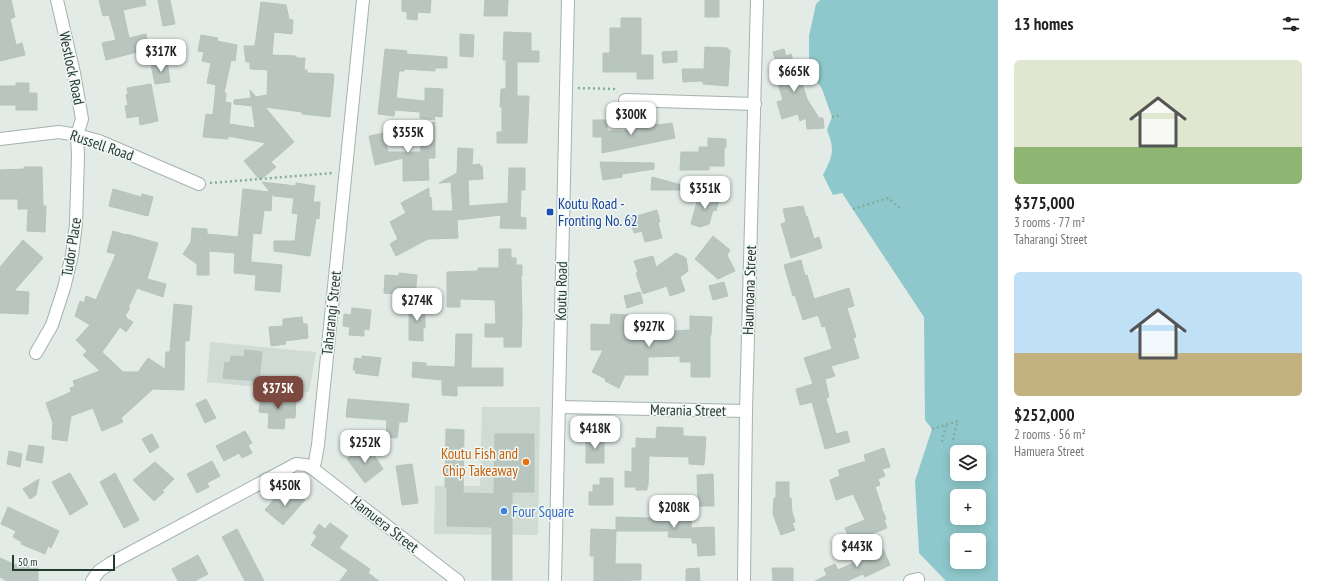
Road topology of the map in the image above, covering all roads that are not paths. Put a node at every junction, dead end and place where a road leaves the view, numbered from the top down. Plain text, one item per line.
1 (57, 0) edge
2 (363, 0) edge
3 (568, 0) edge
4 (757, 0) edge
5 (625, 100) road end
6 (755, 104) junction
7 (77, 135) junction
8 (0, 139) edge
9 (199, 184) road end
10 (36, 353) dead end
11 (559, 407) junction
12 (746, 411) junction
13 (312, 468) junction
14 (92, 581) edge
15 (458, 581) edge
16 (554, 581) edge
17 (744, 581) edge

1 - 7 street, Westlock Road
2 - 13 street, Taharangi Street
3 - 11 street, Koutu Road
4 - 6 street, Haumoana Street
5 - 6 street
6 - 12 street, Haumoana Street
7 - 8 street, Russell Road
7 - 9 street, Russell Road
7 - 10 street, Tudor Place
11 - 12 street, Merania Street
11 - 16 street, Koutu Road
12 - 17 street, Haumoana Street
13 - 14 street
13 - 15 street, Hamuera Street

